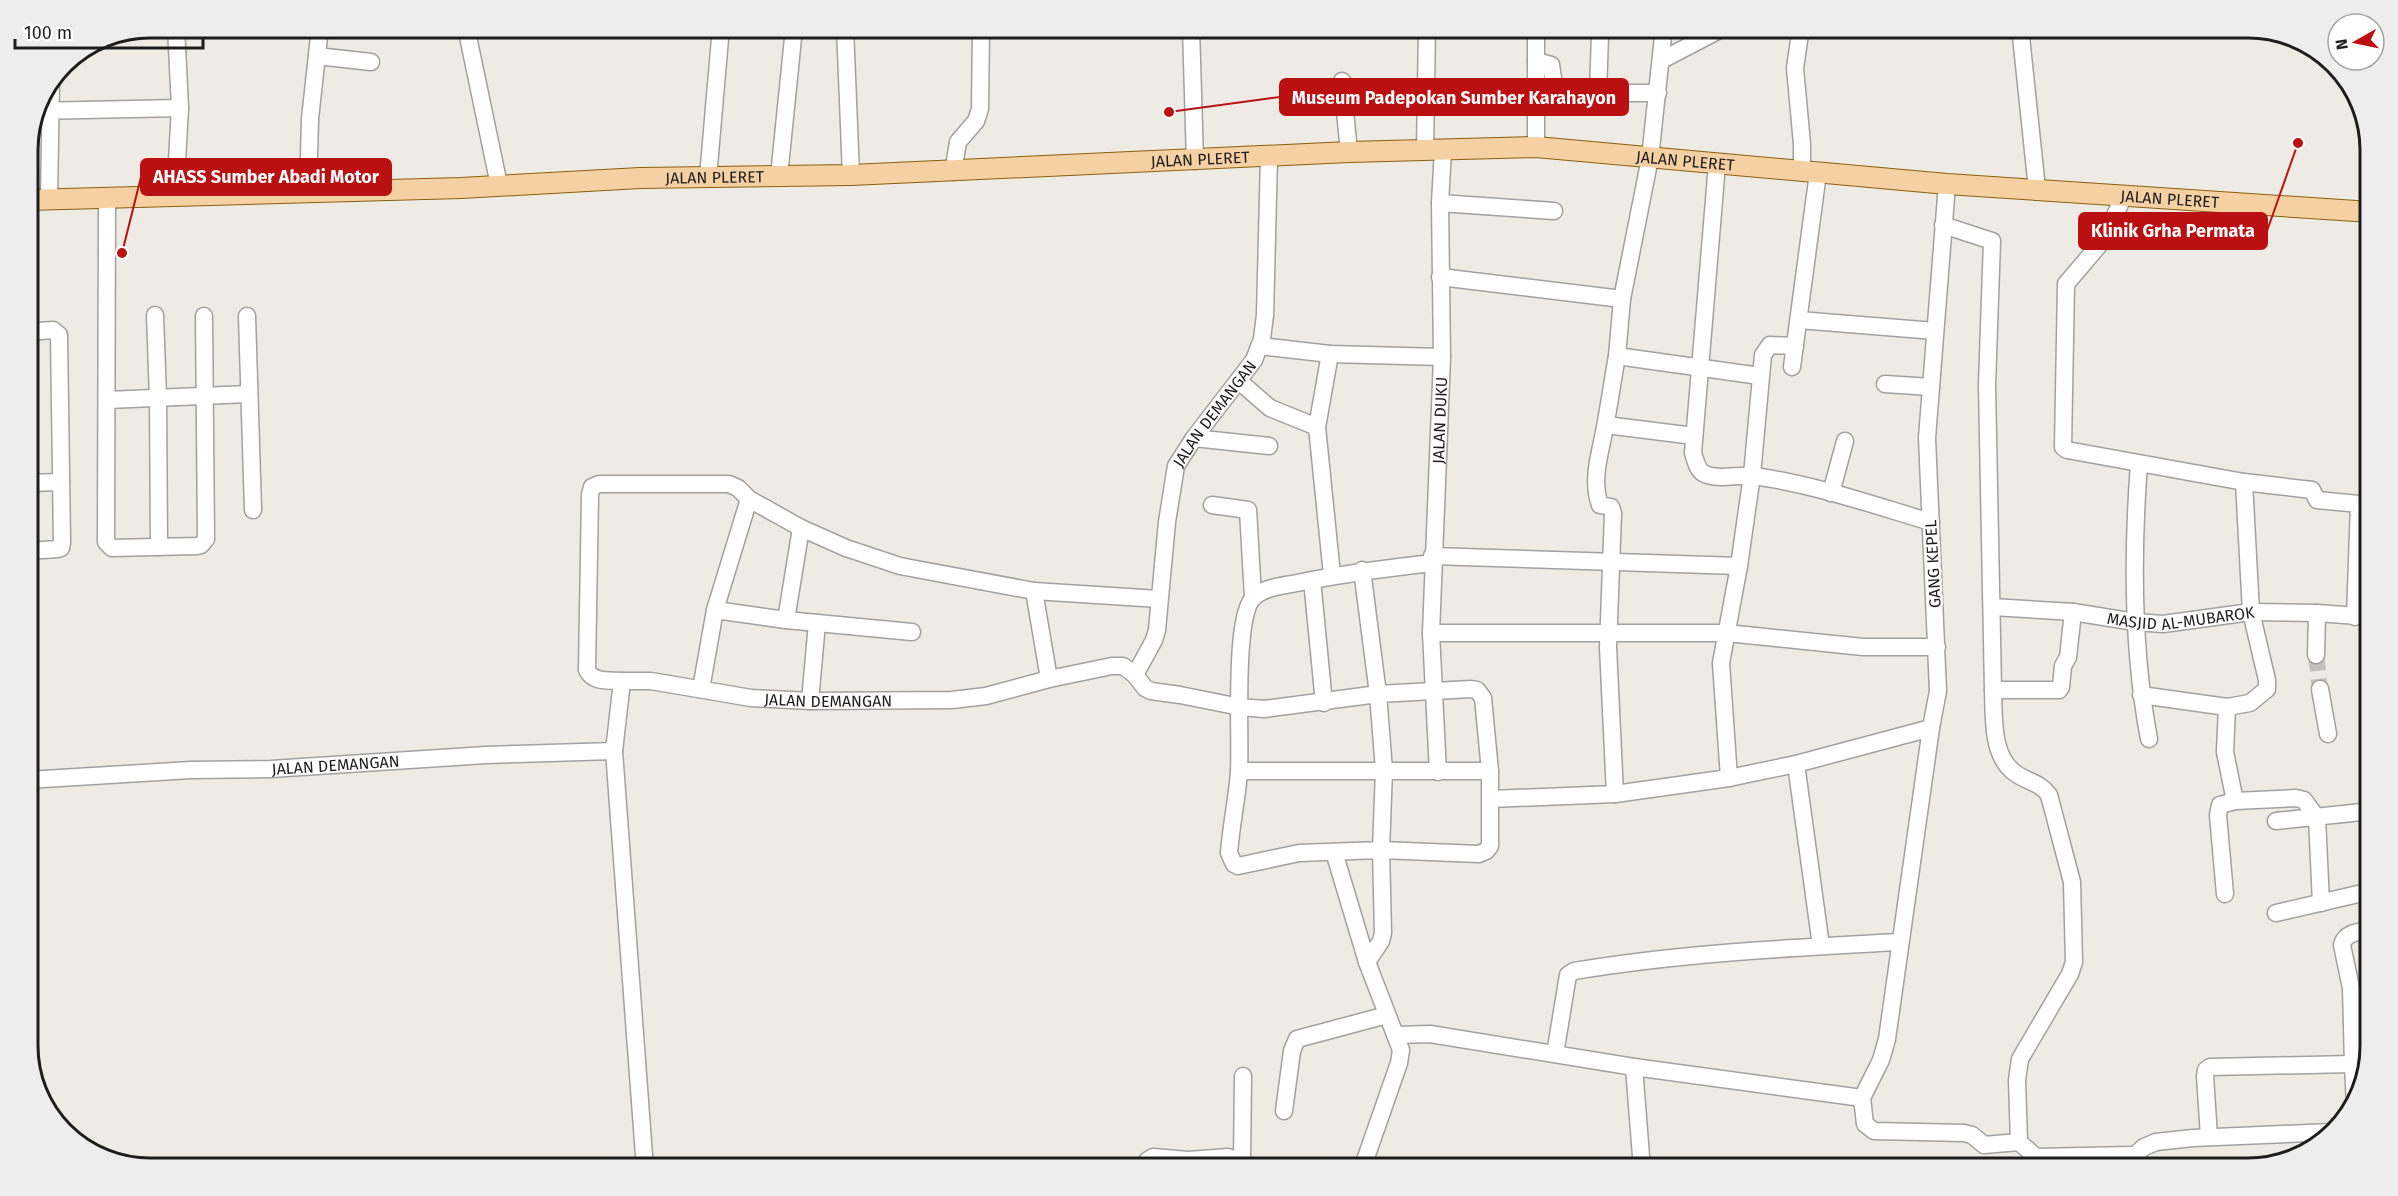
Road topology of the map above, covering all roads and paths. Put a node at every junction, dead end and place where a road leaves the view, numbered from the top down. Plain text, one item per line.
1 (177, 38) edge
2 (319, 38) edge
3 (468, 38) edge
4 (720, 38) edge
5 (793, 38) dead end
6 (845, 38) edge
7 (981, 38) edge
8 (1191, 38) edge
9 (1428, 38) edge
10 (1536, 38) edge
11 (1600, 38) edge
12 (1663, 38) edge
13 (1704, 38) edge
14 (1800, 38) edge
15 (2021, 38) edge
16 (317, 56) junction
17 (1662, 60) junction
18 (1536, 61) junction
19 (371, 62) dead end
20 (1342, 81) dead end
21 (1598, 93) junction
22 (1658, 93) junction
23 (180, 108) junction
24 (45, 111) edge
25 (43, 115) edge
26 (1536, 147) junction
27 (1434, 150) junction
28 (1349, 152) junction
29 (1269, 157) junction
30 (1650, 158) junction
31 (1195, 161) junction
32 (1717, 164) junction
33 (954, 172) junction
34 (1810, 172) junction
35 (851, 175) junction
36 (779, 176) junction
37 (708, 177) junction
38 (1947, 184) junction
39 (499, 185) junction
40 (308, 186) junction
41 (177, 187) junction
42 (2037, 189) junction
43 (50, 194) junction
44 (2124, 195) junction
45 (38, 197) edge
46 (107, 197) junction
47 (1440, 203) junction
48 (1554, 211) dead end
49 (2360, 211) edge
50 (1943, 225) junction
51 (1440, 277) junction
52 (1622, 299) junction
53 (155, 315) dead end
54 (204, 316) dead end
55 (247, 316) dead end
56 (1799, 320) junction
57 (38, 331) edge
58 (1935, 331) junction
59 (1260, 346) junction
60 (1795, 346) junction
61 (1330, 354) junction
62 (1617, 356) junction
63 (1442, 357) junction
64 (1700, 367) junction
65 (1792, 367) dead end
66 (1760, 376) junction
67 (1239, 382) junction
68 (1885, 384) dead end
69 (1931, 387) junction
70 (249, 394) junction
71 (206, 396) junction
72 (159, 398) junction
73 (107, 400) junction
74 (1606, 425) junction
75 (1317, 427) junction
76 (1694, 436) junction
77 (1194, 438) junction
78 (1845, 441) dead end
79 (1269, 446) dead end
80 (2139, 464) junction
81 (1752, 476) junction
82 (61, 482) junction
83 (2244, 482) junction
84 (38, 483) edge
85 (1831, 492) junction
86 (749, 499) junction
87 (1212, 505) dead end
88 (253, 510) dead end
89 (1931, 522) junction
90 (801, 528) junction
91 (2360, 532) edge
92 (159, 547) junction
93 (38, 550) edge
94 (1432, 560) junction
95 (1613, 561) junction
96 (1739, 566) junction
97 (1362, 570) junction
98 (1332, 575) junction
99 (1312, 580) junction
100 (1034, 591) junction
101 (1253, 597) junction
102 (1159, 599) junction
103 (1992, 607) junction
104 (715, 610) junction
105 (2073, 612) junction
106 (2251, 612) junction
107 (2318, 613) junction
108 (2360, 617) edge
109 (786, 620) junction
110 (2135, 622) junction
111 (817, 623) junction
112 (912, 632) dead end
113 (1431, 633) junction
114 (1608, 633) junction
115 (1726, 633) junction
116 (1937, 647) junction
117 (2316, 655) tunnel mouth
118 (1135, 675) junction
119 (1049, 679) junction
120 (622, 681) junction
121 (701, 689) junction
122 (2320, 689) tunnel mouth
123 (1434, 690) junction
124 (1992, 690) junction
125 (1378, 694) junction
126 (2141, 695) junction
127 (810, 701) junction
128 (1324, 703) junction
129 (1240, 707) junction
130 (2227, 707) junction
131 (1930, 728) junction
132 (2328, 734) dead end
133 (2149, 739) dead end
134 (615, 751) junction
135 (1796, 764) junction
136 (1384, 770) junction
137 (1239, 771) junction
138 (1490, 771) junction
139 (1438, 772) junction
140 (1729, 778) junction
141 (38, 779) edge
142 (1616, 794) junction
143 (1491, 799) junction
144 (2235, 801) junction
145 (2360, 812) edge
146 (2317, 818) junction
147 (2276, 821) dead end
148 (1381, 850) junction
149 (1334, 852) junction
150 (2225, 894) dead end
151 (2360, 894) edge
152 (2321, 903) junction
153 (2276, 913) dead end
154 (2360, 932) edge
155 (1899, 942) junction
156 (1821, 946) junction
157 (1367, 962) junction
158 (1387, 1015) junction
159 (1396, 1035) junction
160 (1555, 1054) junction
161 (1634, 1066) junction
162 (2357, 1073) edge
163 (1243, 1076) dead end
164 (1862, 1098) junction
165 (1284, 1111) dead end
166 (2320, 1132) edge
167 (2209, 1137) junction
168 (2019, 1142) junction
169 (644, 1158) edge
170 (1215, 1158) edge
171 (1230, 1158) edge
172 (1244, 1158) edge
173 (1366, 1158) edge
174 (1641, 1158) edge
175 (2033, 1158) edge
176 (2096, 1158) edge

1 - 23 street
2 - 16 street
3 - 39 street
4 - 37 street
5 - 36 street
6 - 35 street
7 - 33 street
8 - 31 street
9 - 27 street, JALAN DUKU
10 - 18 street
11 - 21 street
12 - 17 street
13 - 17 street
14 - 34 street
15 - 42 street
16 - 19 street
16 - 40 street
17 - 22 street
18 - 21 street
18 - 26 street
20 - 28 street
21 - 22 street
22 - 30 street
23 - 24 street
23 - 41 street
25 - 43 street
26 - 27 main road, JALAN PLERET
26 - 30 main road, JALAN PLERET
27 - 28 main road, JALAN PLERET
27 - 47 street, JALAN DUKU
28 - 29 main road, JALAN PLERET
29 - 31 main road, JALAN PLERET
29 - 59 street, JALAN DEMANGAN
30 - 32 main road, JALAN PLERET
30 - 52 street
31 - 33 main road, JALAN PLERET
32 - 34 main road, JALAN PLERET
32 - 64 street
33 - 35 main road, JALAN PLERET
34 - 38 main road, JALAN PLERET
34 - 56 street
35 - 36 main road, JALAN PLERET
36 - 37 main road, JALAN PLERET
37 - 39 main road, JALAN PLERET
38 - 42 main road, JALAN PLERET
38 - 50 street, GANG KEPEL
39 - 40 main road, JALAN PLERET
40 - 41 main road, JALAN PLERET
41 - 46 main road, JALAN PLERET
42 - 44 main road, JALAN PLERET
43 - 45 main road, JALAN PLERET
43 - 46 main road, JALAN PLERET
44 - 49 main road, JALAN PLERET
44 - 80 street
46 - 73 street
47 - 48 street
47 - 51 street, JALAN DUKU
50 - 58 street, GANG KEPEL
50 - 103 street
51 - 52 street
51 - 63 street, JALAN DUKU
52 - 62 street
53 - 72 street
54 - 71 street
55 - 70 street
56 - 58 street
56 - 60 street
57 - 82 street
58 - 69 street, GANG KEPEL
59 - 61 street
59 - 67 street, JALAN DEMANGAN
60 - 65 street
60 - 66 street
61 - 63 street
61 - 75 street
62 - 64 street
62 - 74 street
63 - 94 street, JALAN DUKU
64 - 66 street
64 - 76 street
66 - 81 street
67 - 75 street
67 - 77 street, JALAN DEMANGAN
68 - 69 street
69 - 89 street, GANG KEPEL
70 - 71 street
70 - 88 street
71 - 72 street
71 - 92 street
72 - 73 street
72 - 92 street
73 - 92 street
74 - 76 street
74 - 95 street
75 - 98 street
76 - 81 street
77 - 79 street
77 - 102 street, JALAN DEMANGAN
78 - 85 street
80 - 83 street
80 - 110 street
81 - 85 street
81 - 96 street
82 - 84 street
82 - 93 street
83 - 91 street
83 - 106 street
85 - 89 street
86 - 90 street
86 - 104 street
86 - 120 street, JALAN DEMANGAN
87 - 101 street
89 - 116 street, GANG KEPEL
90 - 100 street
90 - 109 street
94 - 95 street
94 - 97 street
94 - 113 street, JALAN DUKU
95 - 96 street
95 - 114 street
96 - 115 street
97 - 98 street
97 - 125 street
98 - 99 street
99 - 101 street
99 - 128 street
100 - 102 street
100 - 119 street
101 - 129 street
102 - 118 street, JALAN DEMANGAN
103 - 105 street, MASJID AL-MUBAROK
103 - 124 street
104 - 109 street
104 - 121 street
105 - 110 street, MASJID AL-MUBAROK
105 - 124 street
106 - 107 street, MASJID AL-MUBAROK
106 - 110 street, MASJID AL-MUBAROK
106 - 130 street
107 - 108 street, MASJID AL-MUBAROK
107 - 117 street
109 - 111 street
110 - 126 street
111 - 112 street
111 - 127 street
113 - 114 street
113 - 123 street, JALAN DUKU
114 - 115 street
114 - 142 street
115 - 116 street
115 - 140 street
116 - 131 street, GANG KEPEL
118 - 119 street, JALAN DEMANGAN
118 - 129 street
119 - 127 street, JALAN DEMANGAN
120 - 121 street, JALAN DEMANGAN
120 - 134 street
121 - 127 street, JALAN DEMANGAN
122 - 132 street
123 - 125 street
123 - 138 street
123 - 139 street, JALAN DUKU
124 - 168 street
125 - 128 street
125 - 136 street
126 - 130 street
126 - 133 street
128 - 129 street
129 - 137 street
130 - 144 street
131 - 135 street
131 - 155 street, GANG KEPEL
134 - 141 street, JALAN DEMANGAN
134 - 169 street
135 - 140 street
135 - 156 street
136 - 137 street
136 - 139 street
136 - 148 street
137 - 149 street
138 - 139 street
138 - 143 street
140 - 142 street
142 - 143 street
143 - 148 street
144 - 146 street
144 - 150 street
145 - 146 street
146 - 147 street
146 - 152 street
148 - 149 street
148 - 157 street
149 - 157 street
151 - 152 street
152 - 153 street
154 - 162 street
155 - 156 street
155 - 164 street, GANG KEPEL
156 - 160 street
157 - 158 street
158 - 159 street
158 - 165 street
159 - 160 street
159 - 173 street
160 - 161 street
161 - 164 street
161 - 174 street
162 - 167 street
163 - 172 street
164 - 168 street
166 - 167 street
167 - 176 street
168 - 175 street
170 - 171 street

